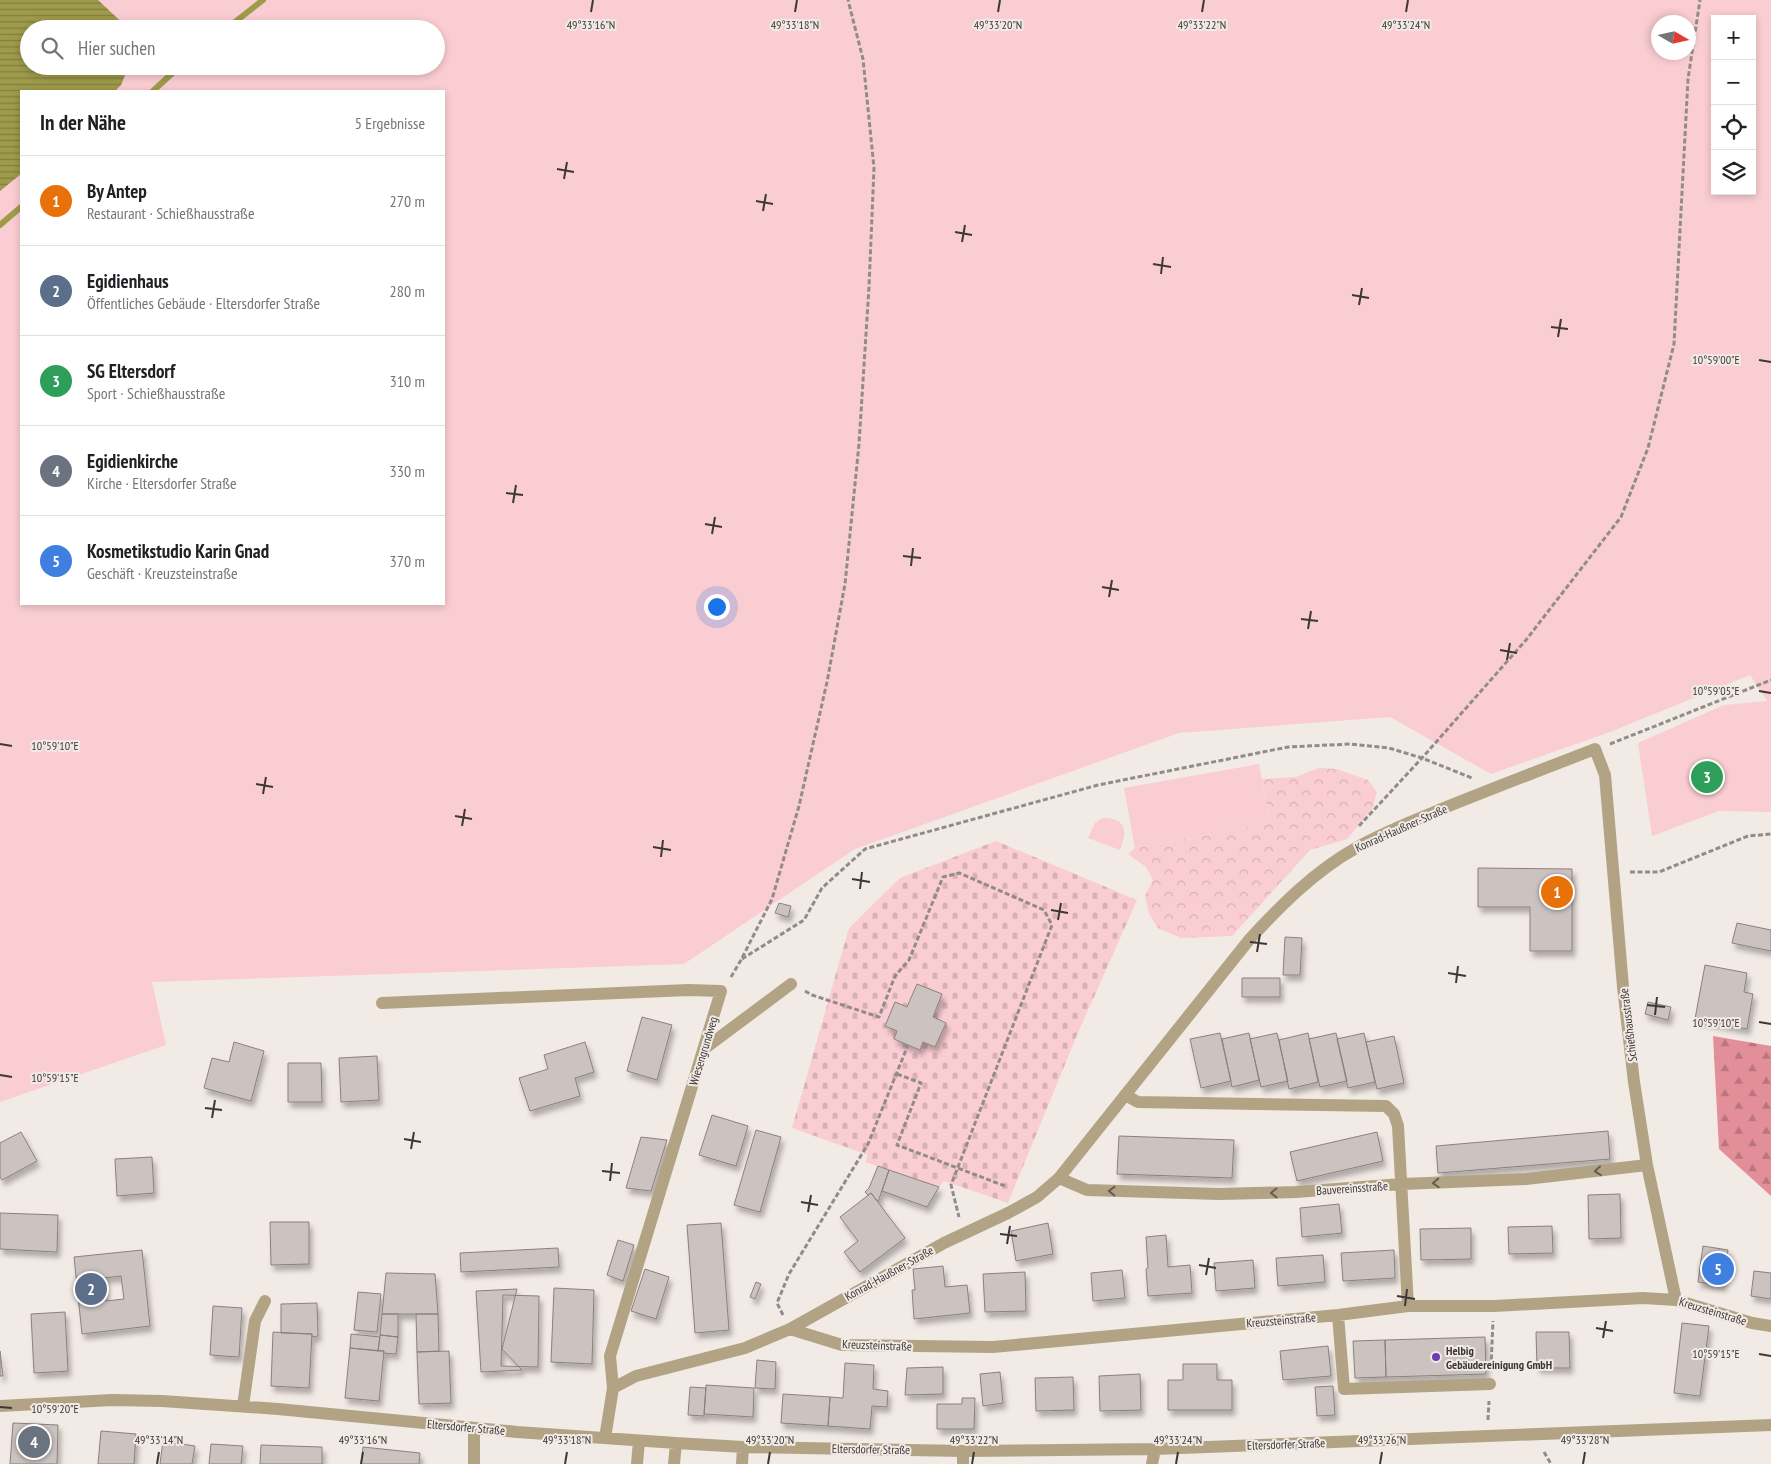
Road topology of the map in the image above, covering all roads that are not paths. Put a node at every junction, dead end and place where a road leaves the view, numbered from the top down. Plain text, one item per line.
1 (1595, 749) joint
2 (791, 984) road end
3 (382, 1003) dead end
4 (704, 1048) junction
5 (1125, 1095) junction
6 (1646, 1165) junction
7 (1059, 1178) junction
8 (1402, 1184) junction
9 (1676, 1300) junction
10 (265, 1301) dead end
11 (1408, 1306) junction
12 (1338, 1315) junction
13 (1771, 1326) edge
14 (790, 1329) junction
15 (1490, 1384) road end
16 (613, 1388) junction
17 (0, 1406) edge
18 (243, 1406) junction
19 (1771, 1424) edge
20 (474, 1428) junction
21 (605, 1438) junction
22 (639, 1441) junction
23 (676, 1443) junction
24 (744, 1446) junction
25 (1154, 1449) junction
26 (963, 1458) edge
27 (474, 1464) edge
28 (637, 1464) edge
29 (674, 1464) edge
30 (742, 1464) edge
31 (1152, 1464) edge

1 - 5 street, Konrad-Haußner-Straße
1 - 6 street, Schießhausstraße
2 - 4 street
3 - 4 street, Wiesengrundweg
4 - 16 street, Wiesengrundweg
5 - 7 street, Konrad-Haußner-Straße
5 - 8 street
6 -> 8 street, Bauvereinsstraße
6 - 9 street, Schießhausstraße
8 -> 7 street, Bauvereinsstraße
7 - 14 street, Konrad-Haußner-Straße
8 - 11 street
9 - 11 street, Kreuzsteinstraße
9 - 13 street, Kreuzsteinstraße
10 - 18 street
11 - 12 street, Kreuzsteinstraße
12 - 14 street, Kreuzsteinstraße
12 - 15 street
14 - 16 street, Konrad-Haußner-Straße
16 - 21 street, Wiesengrundweg
17 - 18 street, Eltersdorfer Straße
18 - 20 street, Eltersdorfer Straße
19 - 25 street, Eltersdorfer Straße
20 - 21 street, Eltersdorfer Straße
20 - 27 street
21 - 22 street, Eltersdorfer Straße
22 - 23 street, Eltersdorfer Straße
22 - 28 street
23 - 24 street, Eltersdorfer Straße
23 - 29 street
24 - 26 street, Eltersdorfer Straße
24 - 30 street
25 - 26 street, Eltersdorfer Straße
25 - 31 street

